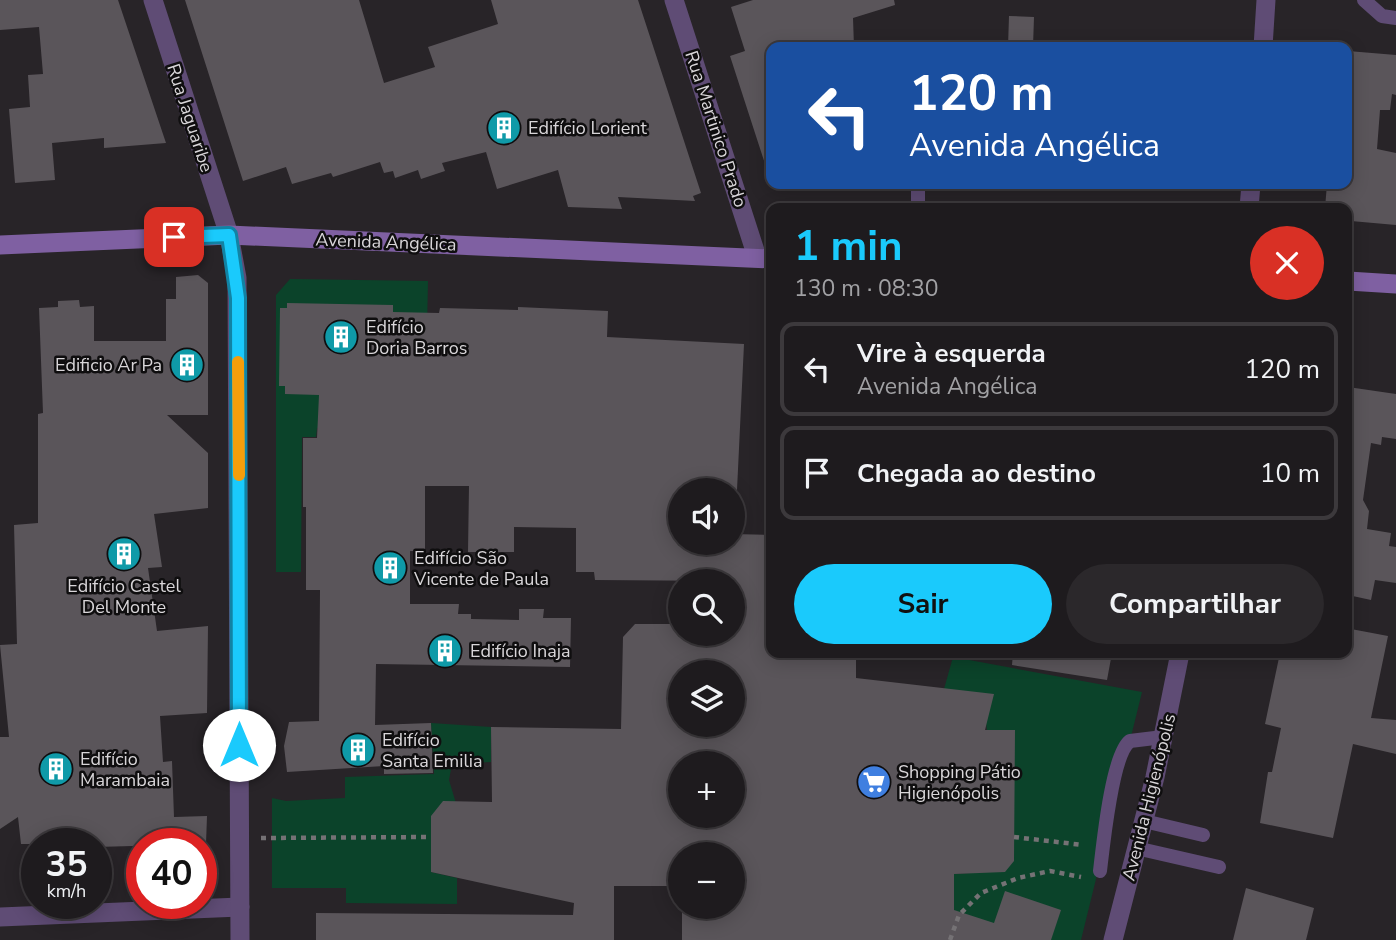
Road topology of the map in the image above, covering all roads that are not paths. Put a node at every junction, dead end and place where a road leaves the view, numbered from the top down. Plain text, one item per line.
1 (153, 0) edge
2 (674, 0) edge
3 (1266, 0) edge
4 (1364, 0) edge
5 (1396, 18) edge
6 (1263, 42) edge
7 (229, 235) junction
8 (0, 245) edge
9 (764, 258) edge
10 (1352, 281) edge
11 (1396, 284) edge
12 (1179, 658) edge
13 (1163, 737) junction
14 (1144, 821) junction
15 (1203, 835) dead end
16 (1136, 849) junction
17 (1219, 867) dead end
18 (1100, 871) dead end
19 (240, 907) junction
20 (0, 917) edge
21 (240, 940) edge
22 (1113, 940) edge

1 - 7 street, Rua Jaguaribe
2 - 9 street, Rua Martinico Prado
3 - 6 street
4 - 5 lane
7 - 8 main road, Avenida Angélica
7 - 9 main road, Avenida Angélica
7 - 19 street, Rua Jaguaribe
10 - 11 main road
12 - 13 street, Avenida Higienópolis
13 - 14 street, Avenida Higienópolis
13 - 18 lane
14 - 15 lane
14 - 16 street, Avenida Higienópolis
16 - 17 lane
16 - 22 street, Avenida Higienópolis
19 - 20 street
19 - 21 street, Rua Jaguaribe

